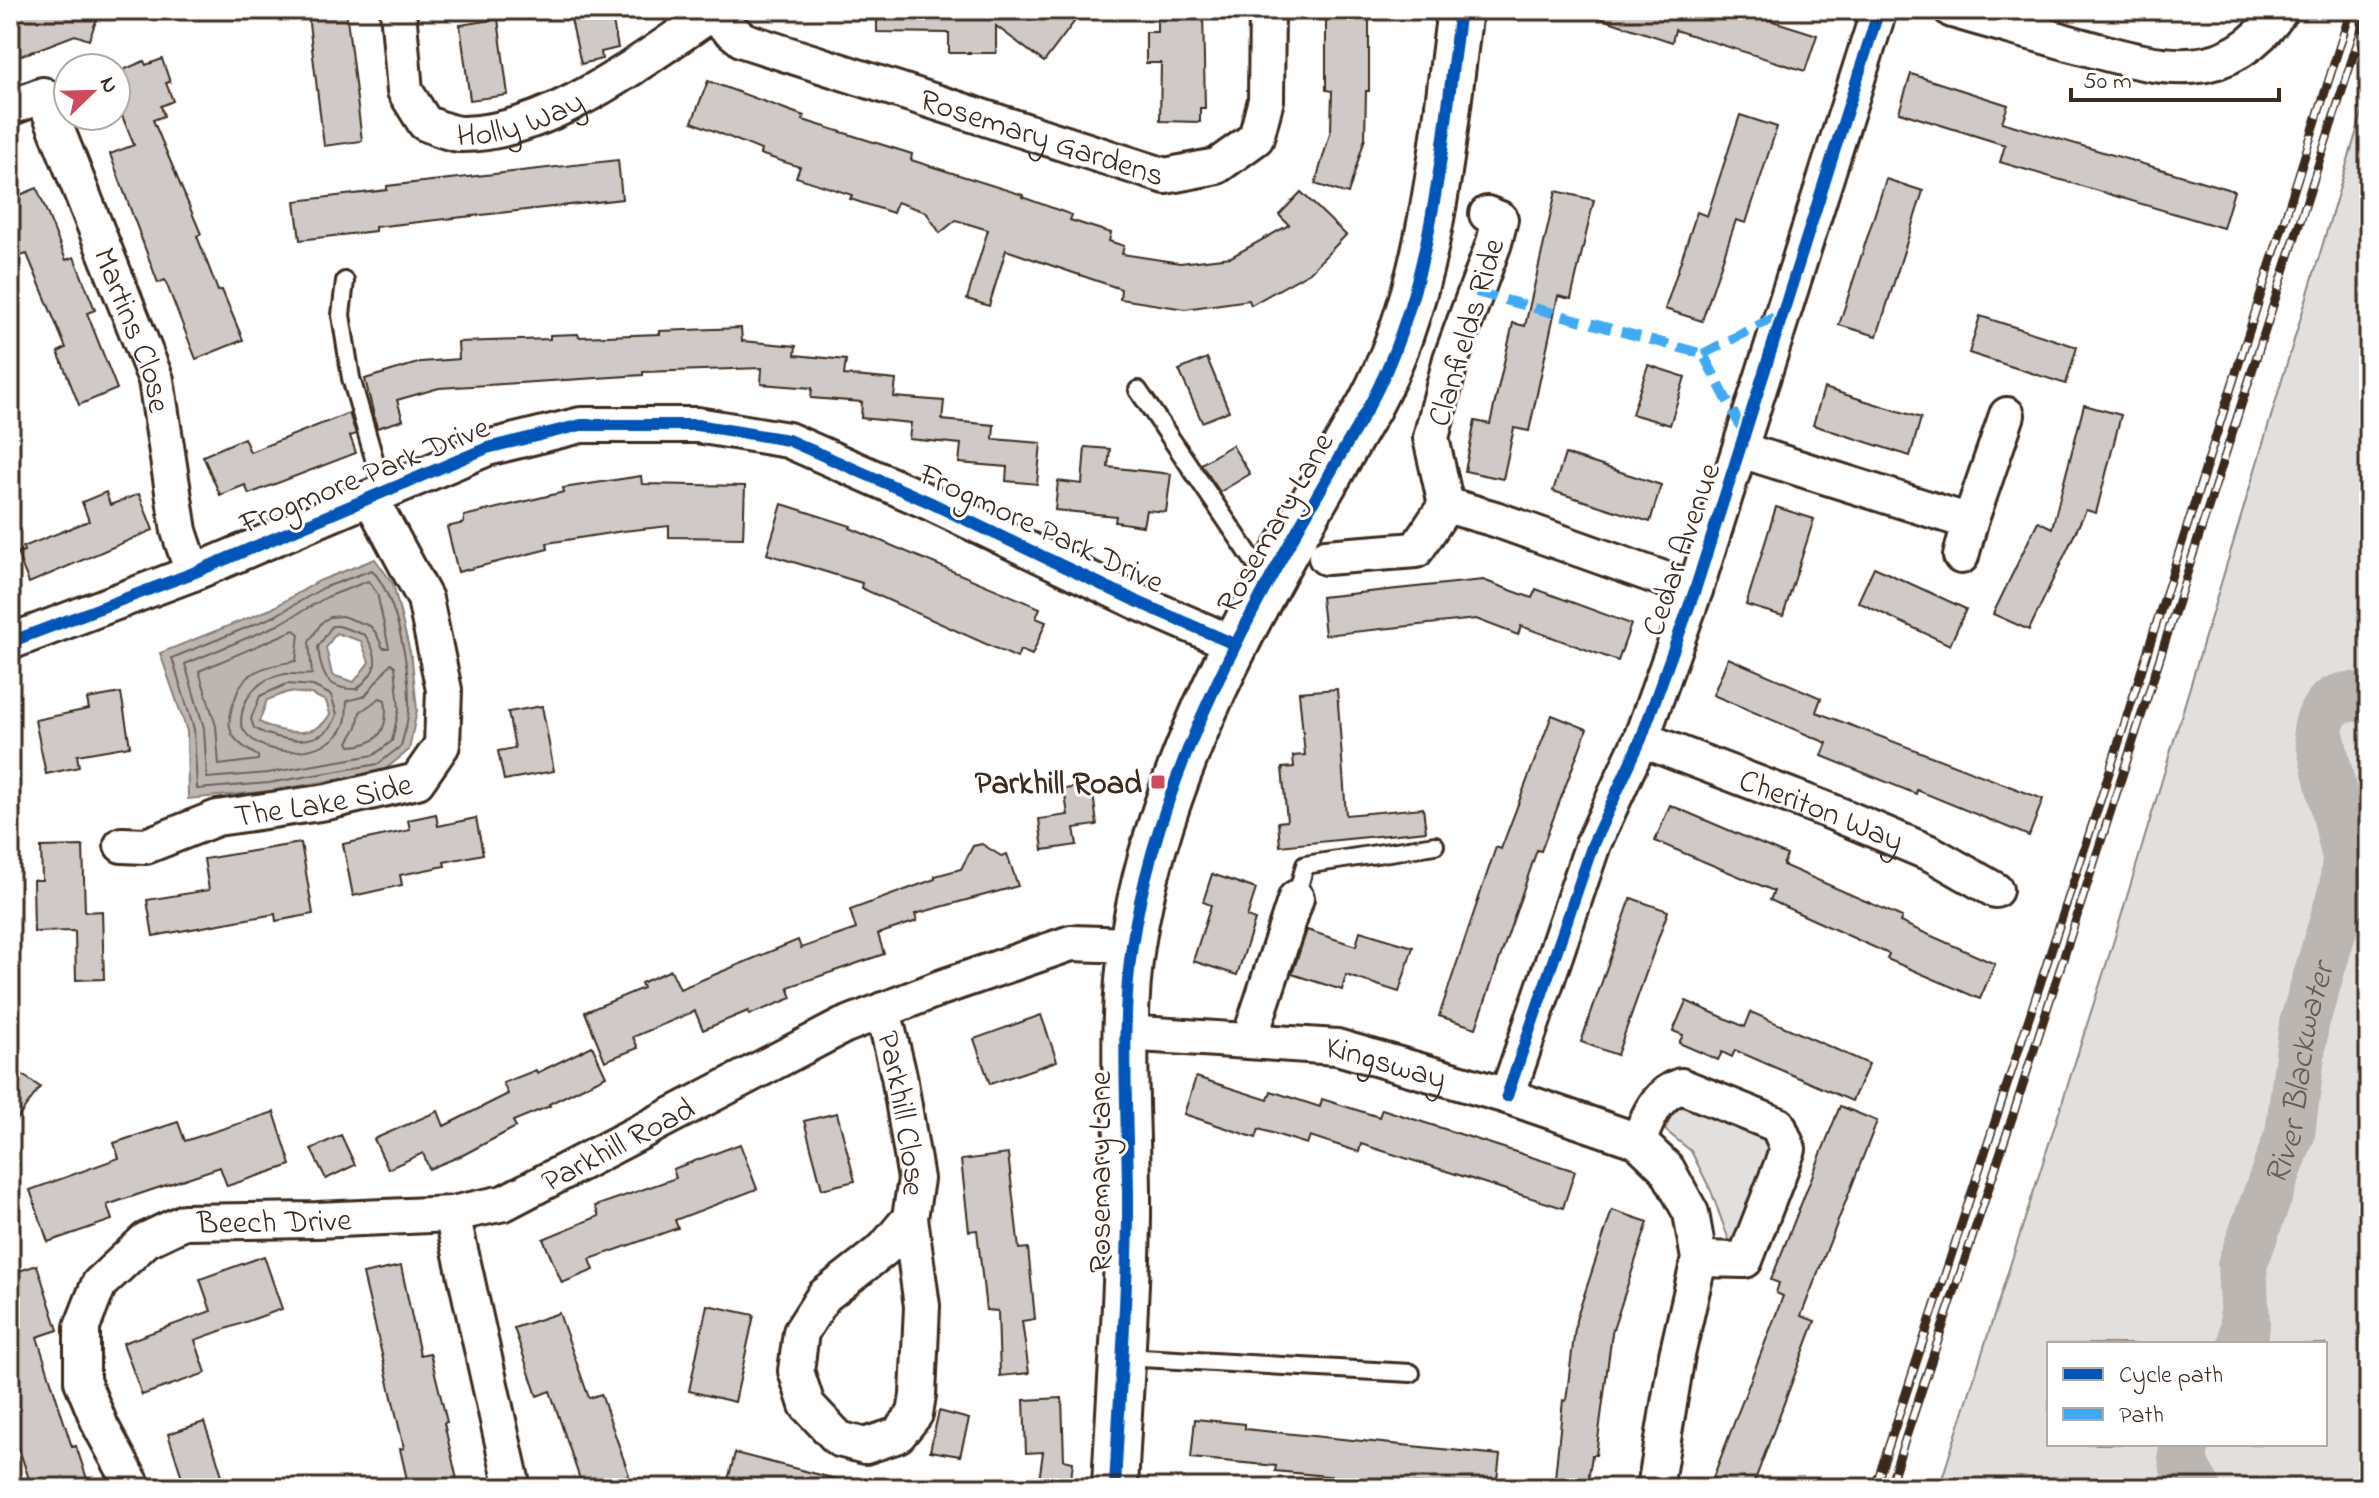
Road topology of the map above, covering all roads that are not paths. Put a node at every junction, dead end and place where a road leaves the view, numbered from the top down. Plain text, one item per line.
1 (398, 10) edge
2 (1267, 10) edge
3 (1460, 10) edge
4 (1879, 10) edge
5 (1952, 10) edge
6 (2281, 10) edge
7 (711, 12) edge
8 (43, 95) edge
9 (1487, 214) dead end
10 (345, 281) dead end
11 (1138, 390) dead end
12 (2007, 415) dead end
13 (1741, 450) junction
14 (377, 496) junction
15 (1446, 505) junction
16 (1970, 522) junction
17 (1961, 556) dead end
18 (1326, 557) dead end
19 (193, 573) junction
20 (1269, 583) junction
21 (1695, 590) junction
22 (10, 642) edge
23 (1234, 644) junction
24 (1641, 739) junction
25 (122, 845) dead end
26 (1435, 845) dead end
27 (1995, 890) dead end
28 (1296, 898) joint
29 (1132, 945) junction
30 (883, 1010) junction
31 (1125, 1033) junction
32 (1249, 1041) junction
33 (1507, 1096) junction
34 (1638, 1141) junction
35 (452, 1214) junction
36 (910, 1218) junction
37 (1699, 1259) junction
38 (1121, 1357) junction
39 (1411, 1373) dead end
40 (134, 1488) edge
41 (513, 1488) edge
42 (1115, 1488) edge
43 (1655, 1488) edge

1 - 7 street, Holly Way
2 - 7 street, Rosemary Gardens
3 - 20 street, Rosemary Lane
4 - 13 street, Cedar Avenue
5 - 6 street
8 - 19 street, Martins Close
9 - 15 street, Clanfields Ride
10 - 14 lane
11 - 20 lane
12 - 16 street
13 - 16 street
13 - 21 street, Cedar Avenue
14 - 19 street, Frogmore Park Drive
14 - 23 street, Frogmore Park Drive
14 - 25 street, The Lake Side
15 - 18 street
15 - 21 street
16 - 17 street
19 - 22 street, Frogmore Park Drive
20 - 23 street, Rosemary Lane
21 - 24 street, Cedar Avenue
23 - 29 street, Rosemary Lane
24 - 27 street, Cheriton Way
24 - 33 street, Cedar Avenue
26 - 28 lane
28 - 32 street
29 - 30 street, Parkhill Road
29 - 31 street, Rosemary Lane
30 - 35 street, Parkhill Road
30 - 36 street, Parkhill Close
31 - 32 street, Kingsway
31 - 38 street, Rosemary Lane
32 - 33 street, Kingsway
33 - 34 street, Kingsway
34 - 37 street, Kingsway
34 - 37 street
35 - 40 street, Beech Drive
35 - 41 street
36 - 36 street, Parkhill Close
37 - 43 street, Kingsway
38 - 39 lane
38 - 42 street, Rosemary Lane

